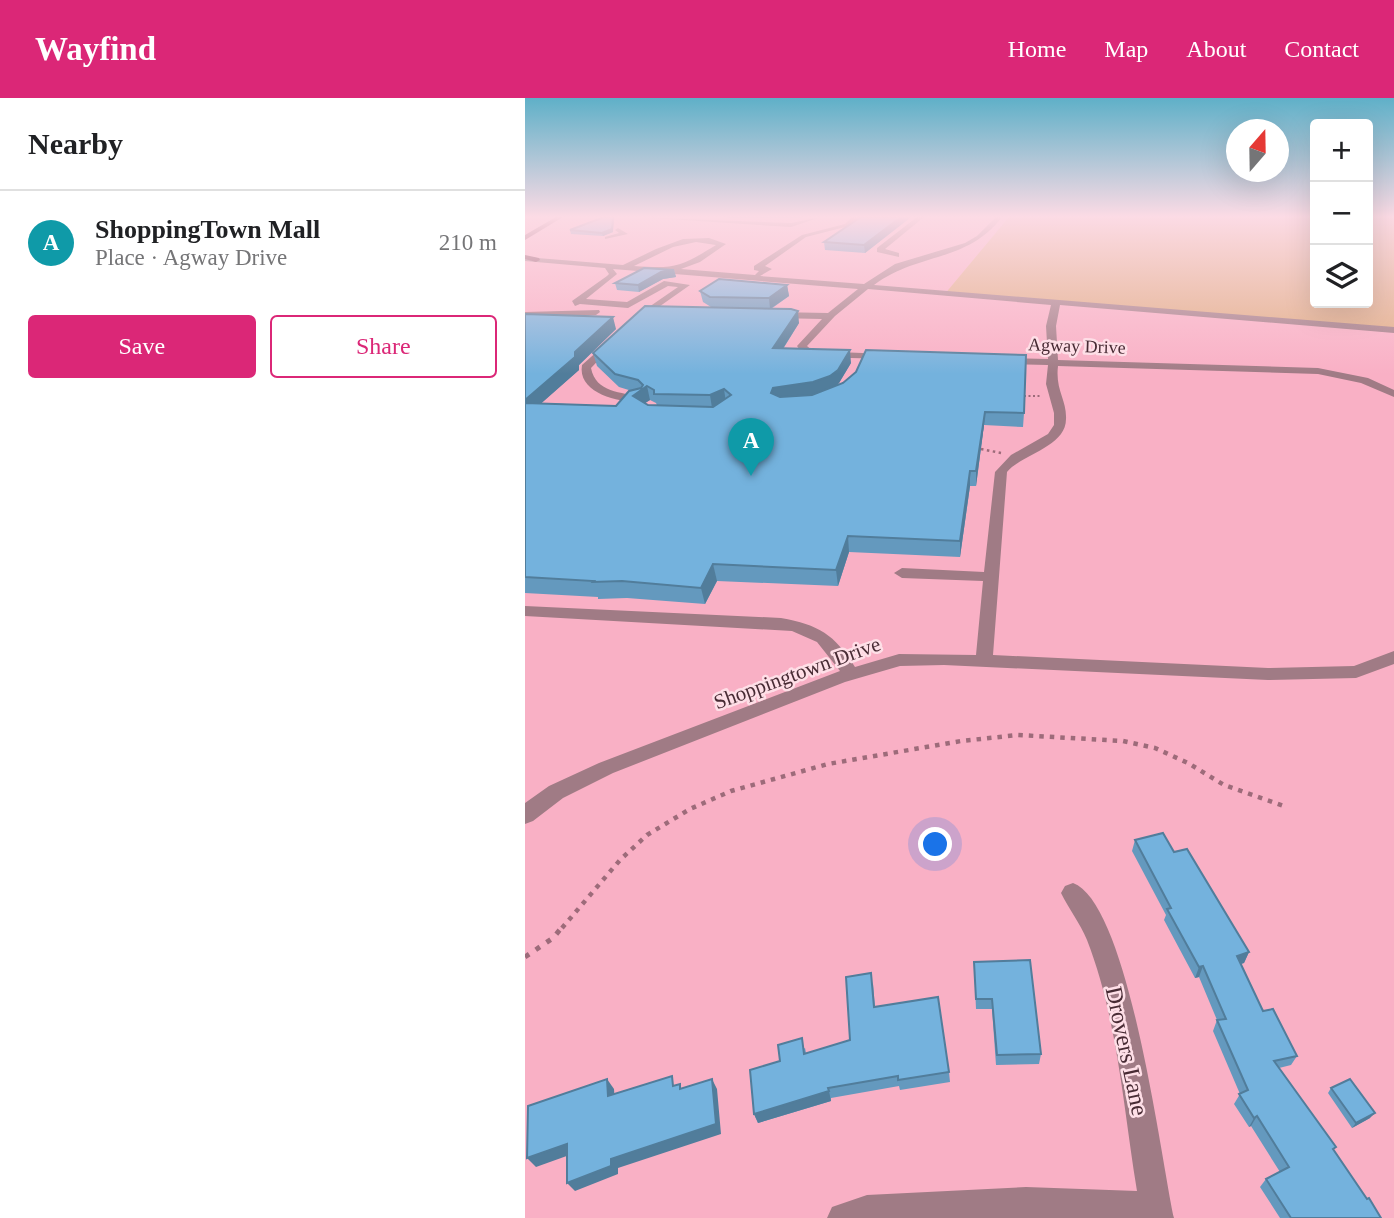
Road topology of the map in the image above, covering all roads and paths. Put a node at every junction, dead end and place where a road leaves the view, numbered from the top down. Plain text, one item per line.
1 (610, 269) edge
2 (637, 269) edge
3 (675, 269) edge
4 (768, 269) edge
5 (892, 269) edge
6 (668, 272) junction
7 (762, 277) junction
8 (864, 289) junction
9 (580, 301) junction
10 (1056, 303) junction
11 (779, 307) edge
12 (644, 312) junction
13 (565, 313) junction
14 (663, 313) edge
15 (525, 315) edge
16 (831, 316) junction
17 (626, 328) edge
18 (1394, 330) edge
19 (618, 337) edge
20 (901, 358) edge
21 (990, 361) edge
22 (1053, 363) junction
23 (1394, 394) edge
24 (638, 399) edge
25 (902, 573) dead end
26 (992, 577) junction
27 (525, 611) edge
28 (1394, 657) edge
29 (984, 661) junction
30 (851, 674) junction
31 (1284, 806) dead end
32 (525, 815) edge
33 (1073, 892) dead end
34 (525, 957) edge
35 (1156, 1213) edge
36 (843, 1218) edge

1 - 9 street
2 - 6 street
3 - 6 street
4 - 7 street
5 - 8 street
6 - 7 street
7 - 8 street
8 - 10 street
8 - 16 street
9 - 12 street
9 - 13 street
10 - 18 street
10 - 22 street
11 - 16 street
12 - 13 street
12 - 14 street
12 - 17 street
13 - 15 street
16 - 20 street
19 - 24 street
21 - 22 street, Agway Drive
22 - 23 street, Agway Drive
22 - 26 street
25 - 26 street
26 - 29 street
27 - 30 street
28 - 29 street, Shoppingtown Drive
29 - 30 street, Shoppingtown Drive
30 - 32 street, Shoppingtown Drive
31 - 34 path
33 - 35 street, Drovers Lane
35 - 36 street

